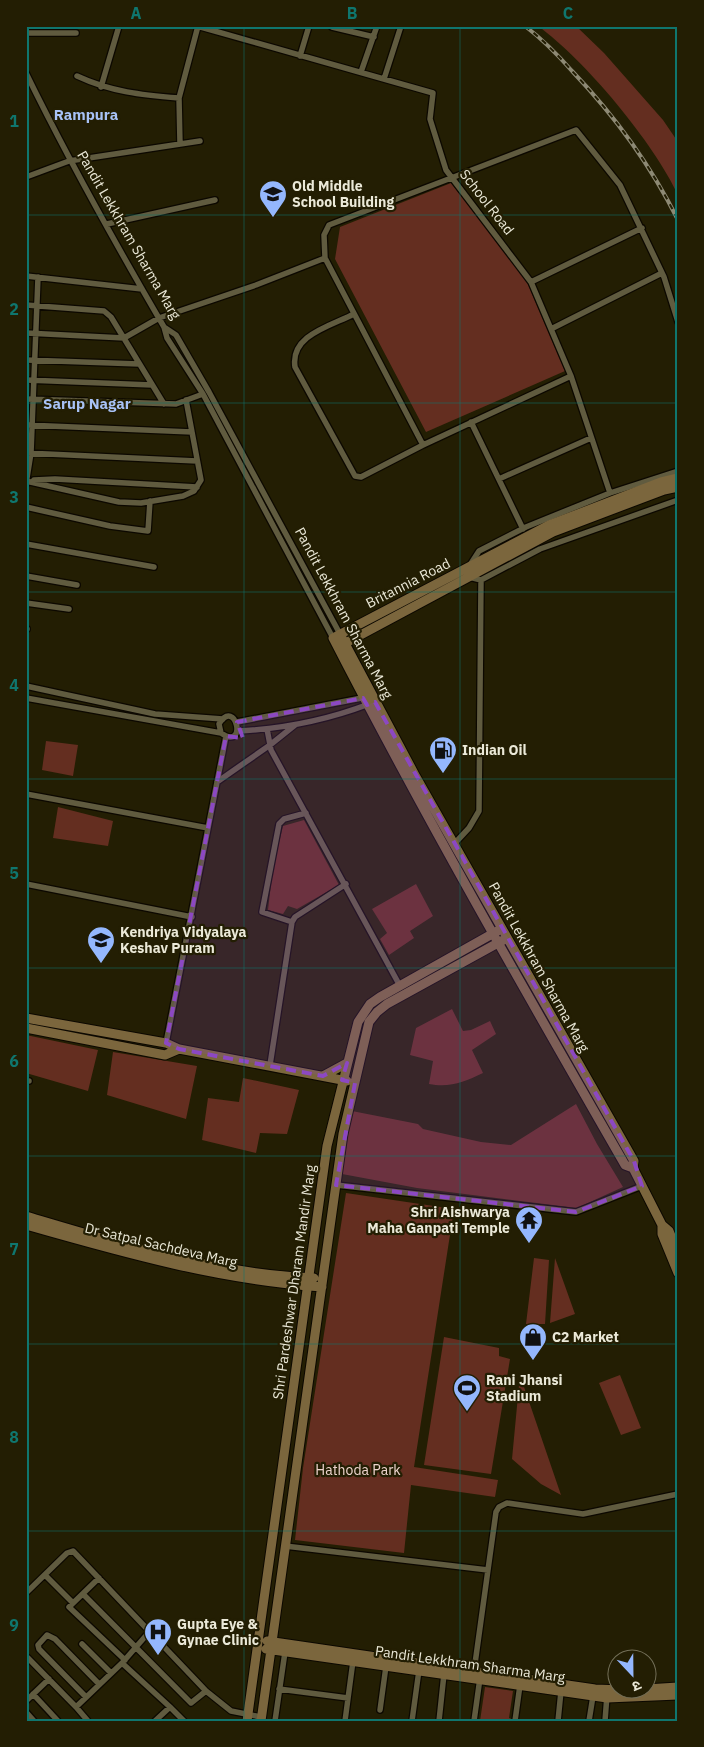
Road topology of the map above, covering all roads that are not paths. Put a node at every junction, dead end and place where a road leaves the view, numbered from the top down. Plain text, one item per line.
1 (119, 26) edge
2 (197, 26) edge
3 (309, 26) edge
4 (377, 26) edge
5 (401, 26) edge
6 (332, 27) edge
7 (352, 29) edge
8 (26, 33) edge
9 (76, 33) dead end
10 (374, 38) junction
11 (300, 56) junction
12 (361, 72) junction
13 (26, 73) edge
14 (77, 76) dead end
15 (384, 79) junction
16 (101, 88) junction
17 (178, 98) junction
18 (200, 141) dead end
19 (180, 144) junction
20 (69, 161) junction
21 (26, 177) edge
22 (452, 179) junction
23 (215, 200) dead end
24 (107, 224) junction
25 (642, 228) junction
26 (325, 258) junction
27 (662, 273) junction
28 (26, 276) edge
29 (38, 277) junction
30 (531, 282) junction
31 (142, 289) junction
32 (26, 305) edge
33 (36, 305) junction
34 (354, 314) junction
35 (159, 318) junction
36 (678, 322) edge
37 (164, 327) junction
38 (551, 328) junction
39 (26, 333) edge
40 (34, 334) junction
41 (124, 338) junction
42 (26, 360) edge
43 (34, 360) junction
44 (140, 364) junction
45 (571, 376) junction
46 (26, 380) edge
47 (34, 380) junction
48 (152, 385) junction
49 (203, 394) junction
50 (26, 398) edge
51 (33, 399) junction
52 (186, 400) junction
53 (164, 404) junction
54 (471, 422) junction
55 (29, 426) edge
56 (192, 432) junction
57 (591, 438) junction
58 (423, 445) junction
59 (29, 453) edge
60 (197, 461) junction
61 (678, 471) edge
62 (678, 478) edge
63 (499, 479) junction
64 (26, 482) edge
65 (197, 487) junction
66 (678, 487) edge
67 (610, 493) junction
68 (678, 500) edge
69 (150, 501) junction
70 (26, 508) edge
71 (523, 528) junction
72 (26, 544) edge
73 (469, 567) junction
74 (154, 568) dead end
75 (26, 576) edge
76 (468, 577) junction
77 (481, 580) junction
78 (77, 585) dead end
79 (26, 603) edge
80 (69, 609) dead end
81 (336, 636) junction
82 (341, 645) junction
83 (26, 686) edge
84 (26, 698) edge
85 (369, 700) junction
86 (223, 719) junction
87 (237, 722) junction
88 (297, 723) junction
89 (267, 729) junction
90 (237, 731) junction
91 (224, 734) junction
92 (270, 746) junction
93 (217, 782) junction
94 (26, 794) edge
95 (306, 812) junction
96 (208, 828) junction
97 (455, 843) junction
98 (26, 884) edge
99 (346, 884) junction
100 (192, 917) junction
101 (292, 922) junction
102 (497, 931) junction
103 (507, 938) junction
104 (498, 943) junction
105 (400, 986) junction
106 (26, 1018) edge
107 (26, 1028) edge
108 (166, 1043) junction
109 (178, 1049) junction
110 (347, 1063) junction
111 (270, 1066) junction
112 (323, 1076) junction
113 (342, 1080) junction
114 (355, 1083) junction
115 (634, 1168) junction
116 (336, 1185) junction
117 (642, 1186) junction
118 (26, 1216) edge
119 (26, 1225) edge
120 (662, 1225) junction
121 (678, 1253) edge
122 (678, 1273) edge
123 (308, 1282) junction
124 (322, 1282) junction
125 (678, 1494) edge
126 (285, 1546) junction
127 (488, 1570) junction
128 (45, 1574) junction
129 (99, 1578) junction
130 (26, 1593) edge
131 (83, 1594) junction
132 (73, 1603) junction
133 (150, 1632) junction
134 (259, 1643) junction
135 (82, 1644) dead end
136 (272, 1646) junction
137 (136, 1647) junction
138 (285, 1652) junction
139 (28, 1658) dead end
140 (353, 1661) junction
141 (123, 1662) junction
142 (386, 1666) junction
143 (418, 1670) junction
144 (111, 1673) junction
145 (444, 1674) junction
146 (478, 1674) junction
147 (49, 1679) junction
148 (100, 1684) junction
149 (520, 1685) junction
150 (678, 1687) edge
151 (656, 1688) edge
152 (280, 1689) junction
153 (206, 1691) junction
154 (561, 1691) junction
155 (33, 1694) junction
156 (606, 1694) edge
157 (606, 1694) edge
158 (656, 1695) edge
159 (678, 1695) edge
160 (593, 1696) junction
161 (86, 1697) junction
162 (348, 1698) junction
163 (607, 1700) edge
164 (26, 1701) edge
165 (76, 1707) junction
166 (170, 1707) junction
167 (380, 1710) dead end
168 (26, 1712) edge
169 (248, 1718) edge
170 (261, 1719) edge
171 (159, 1720) edge
172 (34, 1721) edge
173 (58, 1721) edge
174 (88, 1721) edge
175 (184, 1721) edge
176 (275, 1721) edge
177 (345, 1721) edge
178 (412, 1721) edge
179 (439, 1721) edge
180 (474, 1721) edge
181 (516, 1721) edge
182 (558, 1721) edge
183 (589, 1721) edge
184 (605, 1721) edge

1 - 16 street
2 - 11 street, School Road
2 - 17 street
3 - 11 street
4 - 10 street
5 - 15 street
6 - 7 street
7 - 10 street
8 - 9 street
10 - 12 street
11 - 12 street, School Road
12 - 15 street, School Road
13 - 20 street, Pandit Lekkhram Sharma Marg
14 - 16 street
15 - 22 street, School Road
16 - 17 street
17 - 19 street
18 - 19 street
19 - 20 street
20 - 21 street
20 - 24 street, Pandit Lekkhram Sharma Marg
22 - 25 street
22 - 26 street
22 - 30 street, School Road
23 - 24 street
24 - 31 street, Pandit Lekkhram Sharma Marg
25 - 27 street
25 - 30 street
26 - 34 street
26 - 35 street
27 - 36 street
27 - 38 street
28 - 29 street
29 - 31 street
29 - 33 street
30 - 38 street, School Road
31 - 35 street, Pandit Lekkhram Sharma Marg
32 - 33 street
33 - 40 street
33 - 41 street
34 - 58 street
34 - 58 street
35 - 37 street, Pandit Lekkhram Sharma Marg
35 - 41 street
37 - 49 street
37 - 81 street, Pandit Lekkhram Sharma Marg
38 - 45 street, School Road
39 - 40 street
40 - 41 street
40 - 43 street
41 - 44 street
42 - 43 street
43 - 44 street
43 - 47 street
44 - 48 street
45 - 54 street
45 - 57 street, School Road
46 - 47 street
47 - 48 street
47 - 51 street
48 - 53 street
49 - 52 street
49 - 81 street
50 - 51 street
51 - 53 street
51 - 55 street
52 - 53 street
52 - 56 street
54 - 58 street
54 - 63 street
55 - 56 street
55 - 59 street
56 - 60 street
57 - 63 street
57 - 67 street, School Road
59 - 60 street
59 - 64 street
60 - 65 street
61 - 67 street
62 - 73 main road, Britannia Road
63 - 71 street
64 - 65 street
64 - 69 street
65 - 69 street
66 - 76 main road, Britannia Road
67 - 71 street
68 - 77 street
69 - 70 street
71 - 73 street
72 - 74 street
73 - 81 main road, Britannia Road
75 - 78 street
76 - 77 street
76 - 82 main road, Britannia Road
77 - 97 street
79 - 80 street
81 - 82 main road, Pandit Lekkhram Sharma Marg
82 - 85 main road, Pandit Lekkhram Sharma Marg
83 - 86 street
84 - 91 street
85 - 87 street
85 - 88 street
85 - 97 main road, Pandit Lekkhram Sharma Marg
85 - 102 main road, Pandit Lekkhram Sharma Marg
86 - 87 street
86 - 91 street
87 - 90 street
88 - 89 street
88 - 92 street
89 - 90 street
89 - 92 street
90 - 91 street
91 - 93 street
92 - 93 street
92 - 95 street
93 - 96 street
94 - 96 street
95 - 99 street
95 - 101 street
96 - 100 street
97 - 102 main road, Pandit Lekkhram Sharma Marg
98 - 100 street
99 - 101 street
99 - 105 street
100 - 108 street
101 - 111 street
102 - 103 main road, Pandit Lekkhram Sharma Marg
102 - 104 main road, Pandit Lekkhram Sharma Marg
102 - 105 main road, Shri Pardeshwar Dharam Mandir Marg
103 - 104 main road, Shri Pardeshwar Dharam Mandir Marg
103 - 115 main road, Pandit Lekkhram Sharma Marg
104 - 114 main road, Shri Pardeshwar Dharam Mandir Marg
104 - 115 main road, Pandit Lekkhram Sharma Marg
105 - 110 main road, Shri Pardeshwar Dharam Mandir Marg
106 - 108 main road
107 - 109 main road
108 - 109 main road
109 - 111 main road
110 - 112 main road
110 - 113 main road, Shri Pardeshwar Dharam Mandir Marg
111 - 112 main road
112 - 113 main road
113 - 114 main road
113 - 123 main road, Shri Pardeshwar Dharam Mandir Marg
114 - 116 main road, Shri Pardeshwar Dharam Mandir Marg
115 - 117 main road, Pandit Lekkhram Sharma Marg
116 - 117 street
116 - 124 main road, Shri Pardeshwar Dharam Mandir Marg
117 - 120 main road, Pandit Lekkhram Sharma Marg
118 - 123 main road
119 - 123 main road, Dr Satpal Sachdeva Marg
120 - 121 main road, Pandit Lekkhram Sharma Marg
120 - 122 main road, Pandit Lekkhram Sharma Marg
123 - 124 main road, Dr Satpal Sachdeva Marg
123 - 134 main road, Shri Pardeshwar Dharam Mandir Marg
124 - 126 main road, Shri Pardeshwar Dharam Mandir Marg
125 - 127 street
126 - 127 street
126 - 136 main road, Shri Pardeshwar Dharam Mandir Marg
127 - 146 street
128 - 129 street
128 - 130 street
128 - 132 street
129 - 131 street
129 - 133 street
131 - 132 street
131 - 137 street
132 - 141 street
133 - 137 street
133 - 153 street
134 - 136 main road, Pandit Lekkhram Sharma Marg
134 - 169 main road, Shri Pardeshwar Dharam Mandir Marg
135 - 144 street
136 - 138 main road, Pandit Lekkhram Sharma Marg
136 - 146 main road, Pandit Lekkhram Sharma Marg
136 - 170 main road, Shri Pardeshwar Dharam Mandir Marg
137 - 141 street
137 - 153 street
138 - 140 main road, Pandit Lekkhram Sharma Marg
138 - 152 street
139 - 147 street
140 - 142 main road, Pandit Lekkhram Sharma Marg
140 - 162 street
141 - 144 street
141 - 166 street
142 - 143 main road, Pandit Lekkhram Sharma Marg
142 - 167 street
143 - 145 main road, Pandit Lekkhram Sharma Marg
143 - 178 street
144 - 148 street
145 - 146 main road, Pandit Lekkhram Sharma Marg
145 - 179 street
146 - 149 main road, Pandit Lekkhram Sharma Marg
146 - 156 main road, Pandit Lekkhram Sharma Marg
146 - 180 street
147 - 155 street
147 - 165 street
148 - 161 street
148 - 161 street
149 - 154 main road, Pandit Lekkhram Sharma Marg
149 - 181 street
150 - 151 main road
152 - 162 street
152 - 176 street
153 - 169 street
154 - 160 main road, Pandit Lekkhram Sharma Marg
154 - 182 street
155 - 164 street
155 - 173 street
157 - 160 main road, Pandit Lekkhram Sharma Marg
158 - 159 main road, Pandit Lekkhram Sharma Marg
160 - 183 street
161 - 165 street
162 - 177 street
163 - 184 street
165 - 174 street
166 - 171 street
166 - 175 street
168 - 172 street
169 - 170 street

